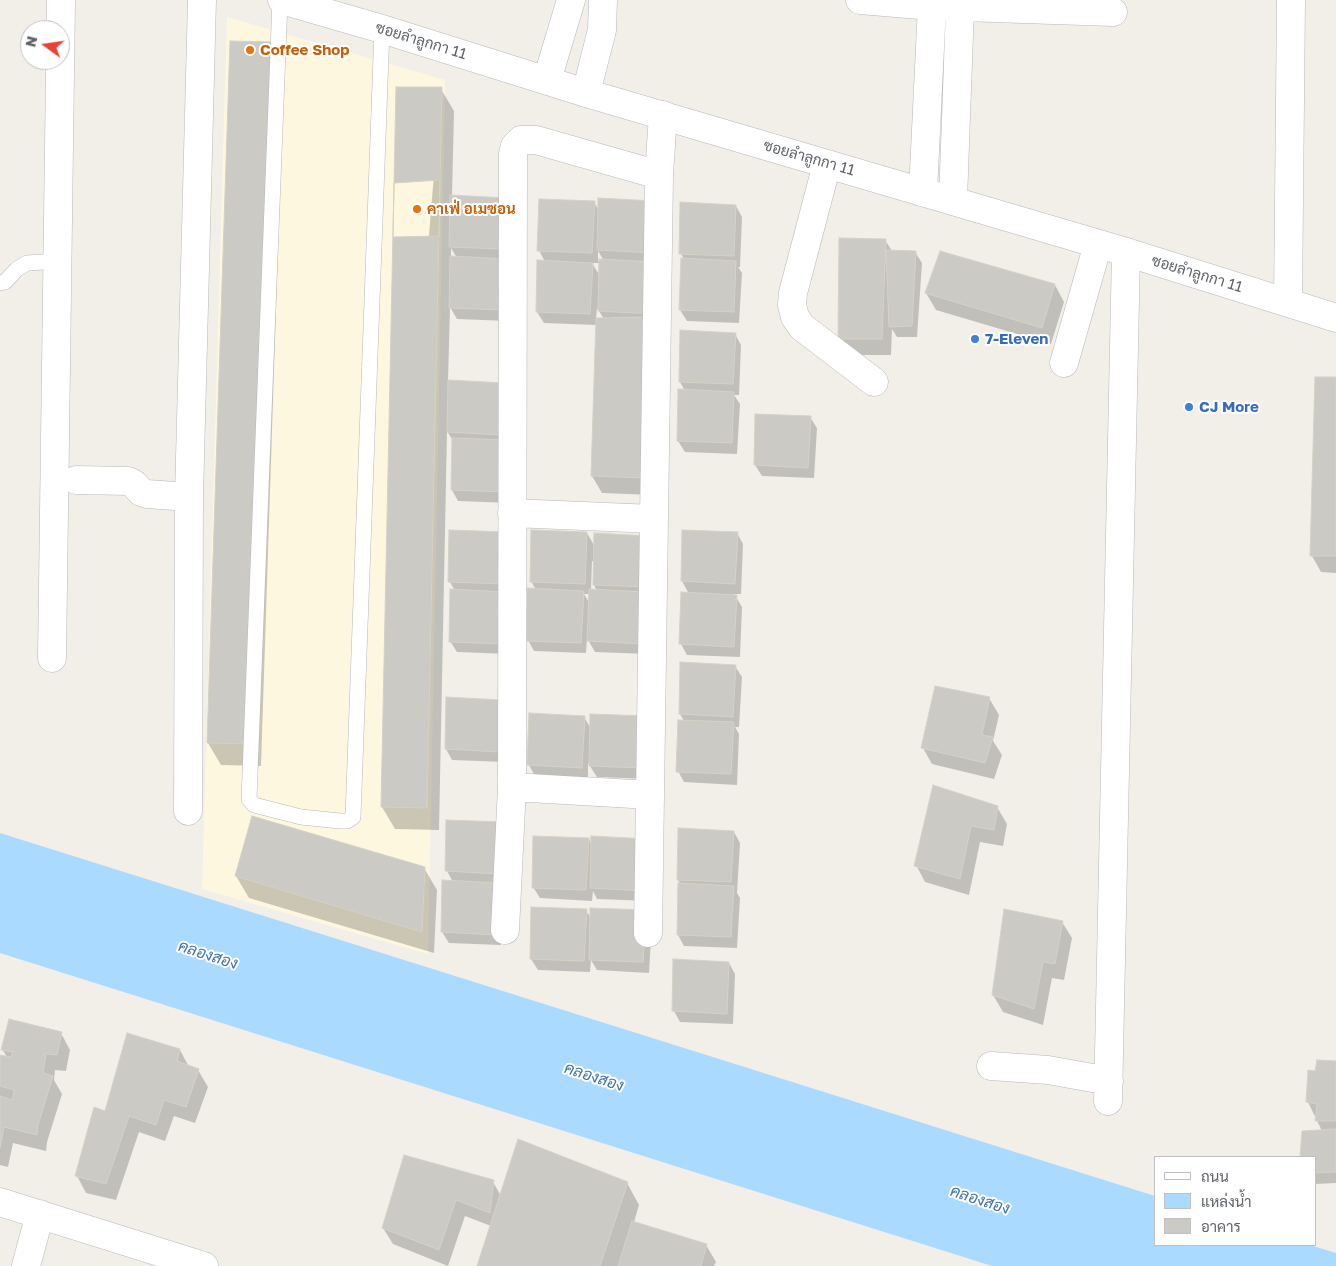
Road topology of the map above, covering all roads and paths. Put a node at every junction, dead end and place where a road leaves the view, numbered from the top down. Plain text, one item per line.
1 (61, 0) edge
2 (202, 0) edge
3 (281, 0) edge
4 (571, 0) edge
5 (603, 0) edge
6 (860, 0) edge
7 (1291, 0) edge
8 (946, 3) edge
9 (1113, 12) dead end
10 (382, 29) junction
11 (547, 80) junction
12 (586, 93) junction
13 (663, 115) junction
14 (827, 164) junction
15 (658, 175) junction
16 (923, 192) junction
17 (953, 200) junction
18 (1098, 244) junction
19 (1126, 252) junction
20 (58, 261) junction
21 (0, 284) edge
22 (1288, 302) junction
23 (1336, 318) edge
24 (1064, 363) dead end
25 (874, 382) dead end
26 (76, 480) dead end
27 (190, 497) junction
28 (512, 514) junction
29 (654, 519) junction
30 (52, 658) dead end
31 (512, 787) junction
32 (650, 795) junction
33 (188, 812) dead end
34 (505, 930) dead end
35 (648, 933) dead end
36 (991, 1066) dead end
37 (0, 1202) edge
38 (40, 1214) junction
39 (26, 1266) edge
40 (204, 1266) edge

1 - 20 street
2 - 27 street
3 - 10 street, ซอยลำลูกกา 11
3 - 10 lane
4 - 11 street
5 - 12 street
6 - 8 street
7 - 22 street
8 - 9 street
8 - 16 street
8 - 17 street
10 - 11 street, ซอยลำลูกกา 11
11 - 12 street, ซอยลำลูกกา 11
12 - 13 street, ซอยลำลูกกา 11
13 - 14 street, ซอยลำลูกกา 11
13 - 15 street
14 - 16 street, ซอยลำลูกกา 11
14 - 25 street
15 - 28 street
15 - 29 street
16 - 17 street, ซอยลำลูกกา 11
17 - 18 street, ซอยลำลูกกา 11
18 - 19 street, ซอยลำลูกกา 11
18 - 24 street
19 - 22 street, ซอยลำลูกกา 11
19 - 36 street
20 - 21 lane
20 - 30 street
22 - 23 street, ซอยลำลูกกา 11
26 - 27 street
27 - 33 street
28 - 29 street
28 - 31 street
29 - 32 street
31 - 32 street
31 - 34 street
32 - 35 street
37 - 38 street
38 - 39 street
38 - 40 street

